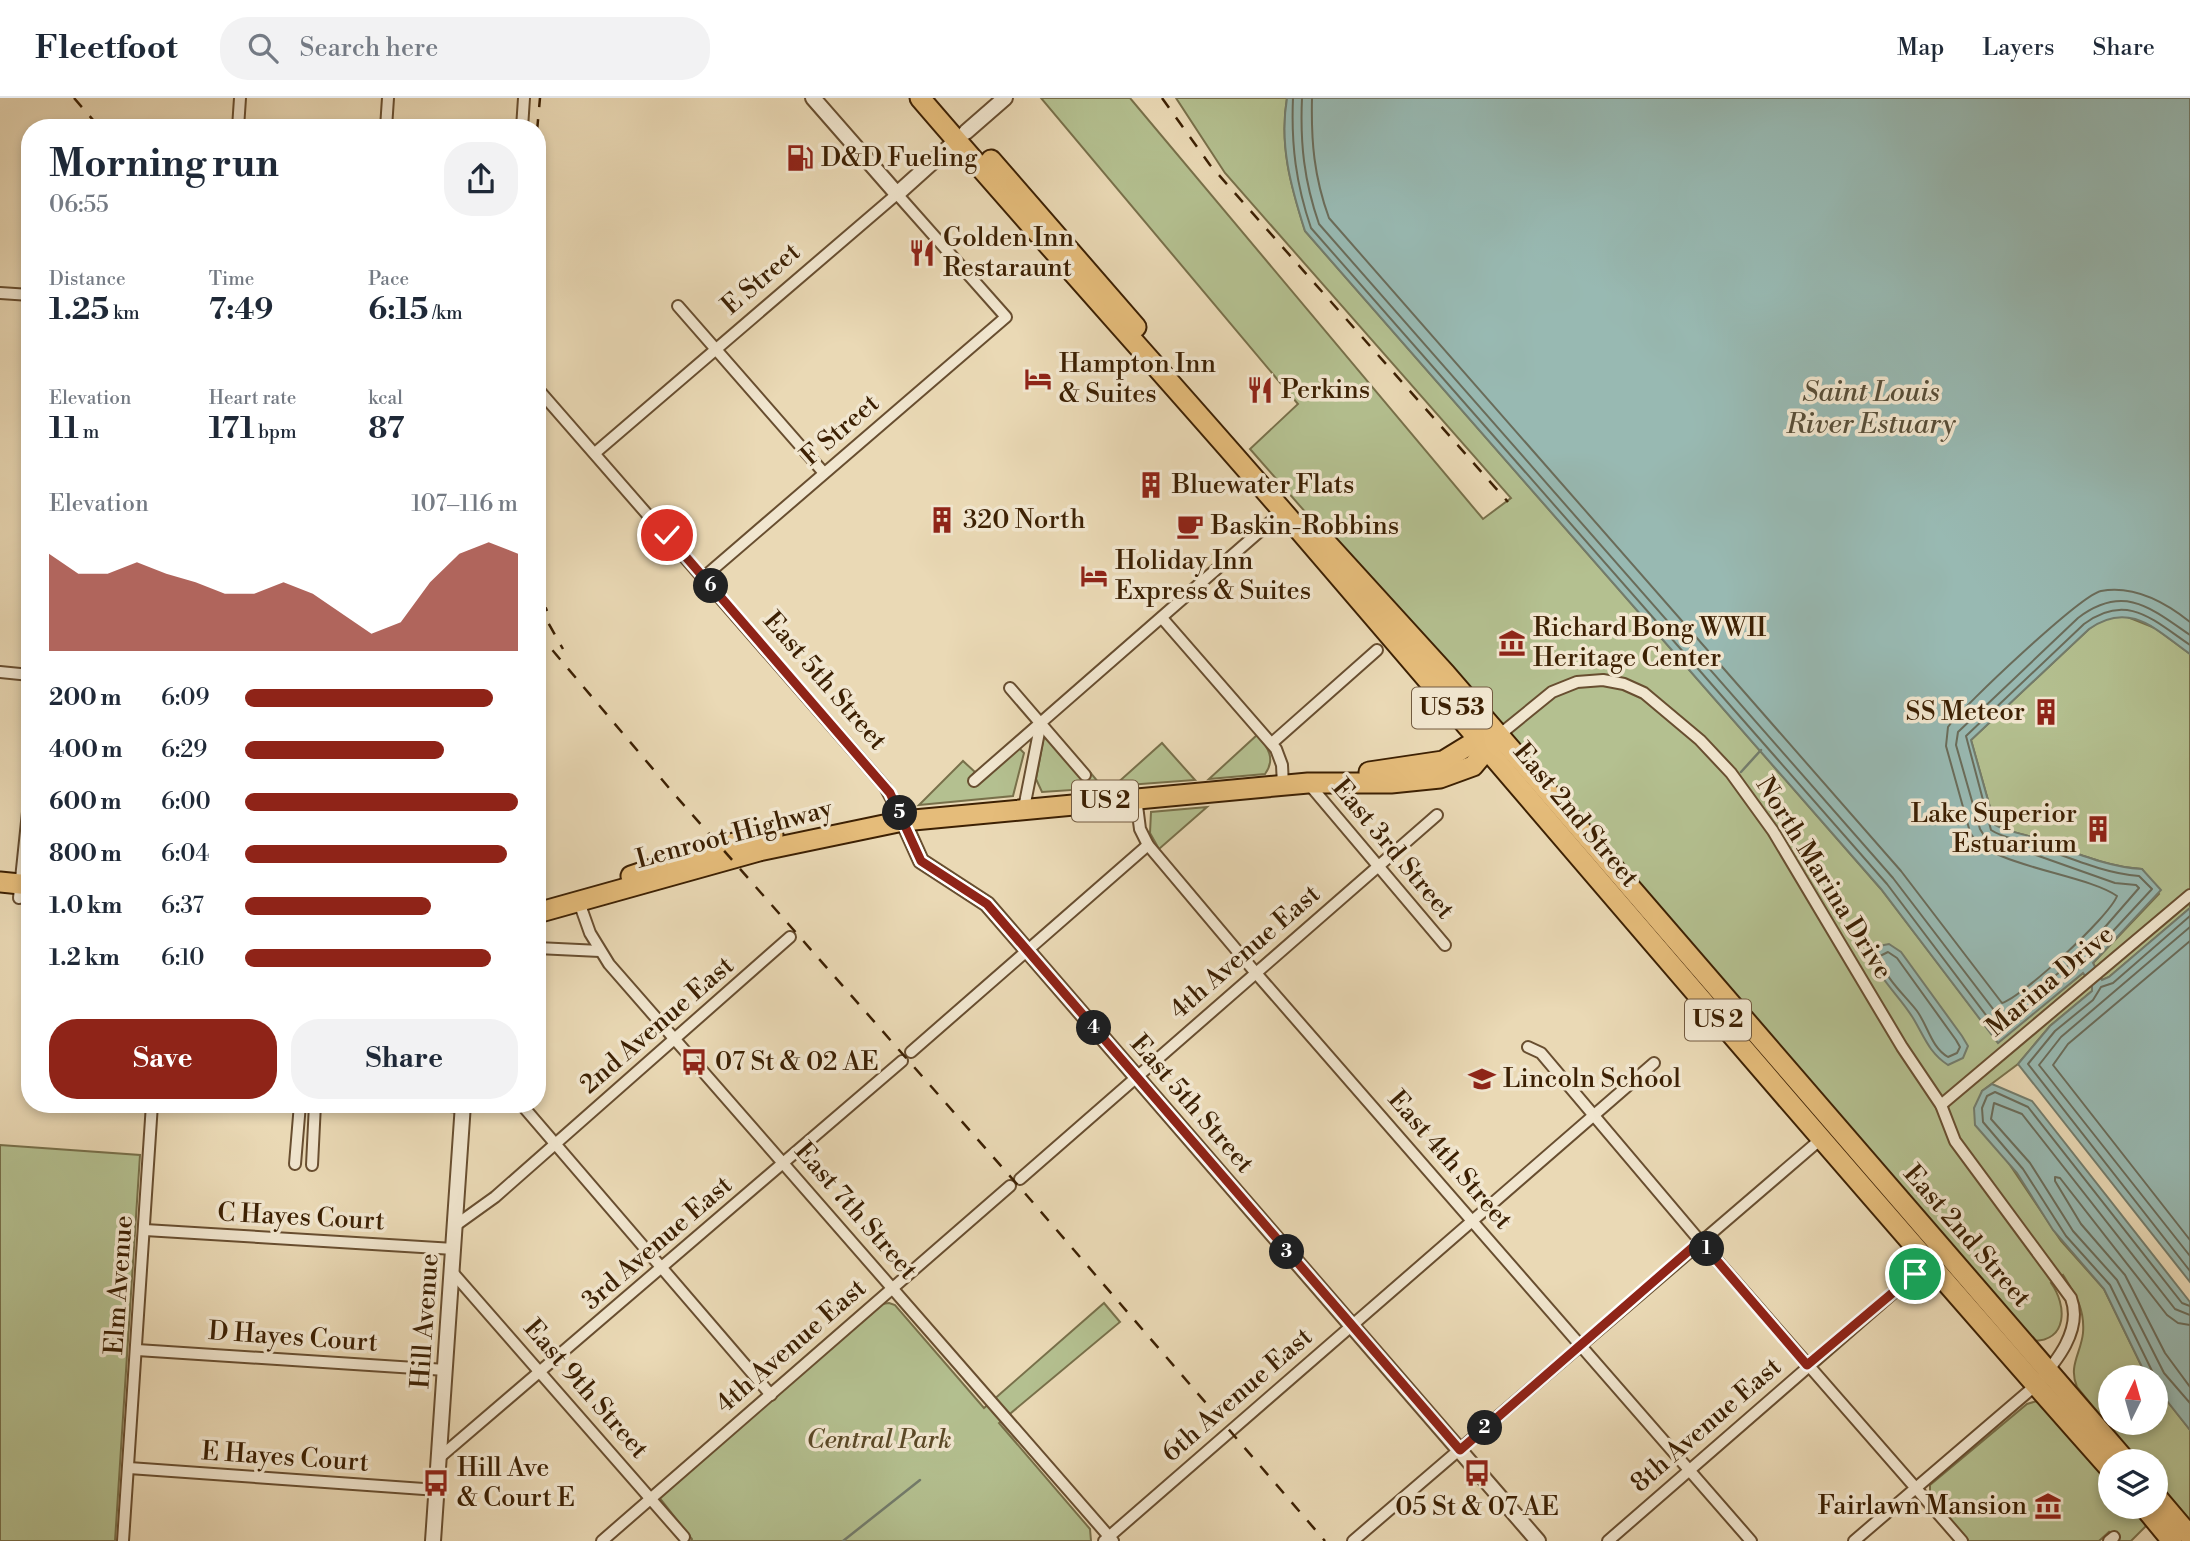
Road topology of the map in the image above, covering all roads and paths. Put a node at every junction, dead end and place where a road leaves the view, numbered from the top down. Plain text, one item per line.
1 (240, 98) edge
2 (388, 98) edge
3 (524, 98) edge
4 (813, 98) edge
5 (920, 98) edge
6 (937, 98) edge
7 (1005, 98) edge
8 (239, 119) edge
9 (387, 119) edge
10 (523, 119) edge
11 (962, 136) junction
12 (897, 194) junction
13 (0, 293) edge
14 (21, 294) edge
15 (678, 306) dead end
16 (717, 349) junction
17 (546, 398) edge
18 (595, 453) junction
19 (824, 473) junction
20 (1287, 508) junction
21 (704, 577) junction
22 (1162, 618) junction
23 (1377, 650) dead end
24 (0, 672) edge
25 (21, 674) edge
26 (1010, 688) dead end
27 (1041, 724) junction
28 (1488, 742) junction
29 (1272, 743) junction
30 (1085, 775) dead end
31 (974, 781) dead end
32 (1308, 783) junction
33 (1283, 785) junction
34 (1136, 798) junction
35 (1024, 808) junction
36 (1437, 815) dead end
37 (902, 821) junction
38 (1149, 845) junction
39 (1378, 867) junction
40 (0, 883) edge
41 (20, 892) edge
42 (2190, 894) edge
43 (579, 902) junction
44 (546, 911) edge
45 (790, 937) dead end
46 (1444, 945) dead end
47 (546, 948) edge
48 (600, 951) junction
49 (1028, 952) junction
50 (1255, 972) junction
51 (677, 1039) junction
52 (1528, 1048) dead end
53 (911, 1052) dead end
54 (902, 1061) dead end
55 (1654, 1063) dead end
56 (1136, 1077) junction
57 (1941, 1105) junction
58 (152, 1113) edge
59 (299, 1113) edge
60 (315, 1113) edge
61 (463, 1113) edge
62 (529, 1113) edge
63 (1593, 1114) junction
64 (1821, 1139) junction
65 (556, 1144) junction
66 (784, 1163) junction
67 (295, 1164) dead end
68 (312, 1165) dead end
69 (1020, 1179) dead end
70 (1010, 1185) dead end
71 (1472, 1219) junction
72 (456, 1225) junction
73 (145, 1230) junction
74 (1700, 1241) junction
75 (454, 1249) junction
76 (1930, 1261) junction
77 (663, 1268) junction
78 (453, 1273) junction
79 (893, 1288) junction
80 (1351, 1326) junction
81 (1580, 1345) junction
82 (137, 1350) junction
83 (1807, 1365) junction
84 (446, 1370) junction
85 (2049, 1370) junction
86 (541, 1372) junction
87 (2036, 1385) junction
88 (771, 1395) junction
89 (2116, 1449) edge
90 (1460, 1450) junction
91 (2098, 1455) edge
92 (440, 1457) junction
93 (129, 1468) junction
94 (1688, 1470) junction
95 (1918, 1488) junction
96 (438, 1490) junction
97 (651, 1498) junction
98 (2168, 1510) edge
99 (2154, 1519) edge
100 (2190, 1536) edge
101 (684, 1537) dead end
102 (1109, 1539) edge
103 (123, 1541) edge
104 (433, 1541) edge
105 (602, 1541) edge
106 (1353, 1541) edge
107 (1538, 1541) edge
108 (1608, 1541) edge
109 (1751, 1541) edge
110 (1854, 1541) edge
111 (1962, 1541) edge
112 (2172, 1541) edge

1 - 8 street
2 - 9 street
3 - 10 street
4 - 12 street
5 - 11 highway, East 2nd Street / US 53
6 - 11 highway, East 2nd Street / US 53
7 - 11 street, E Street
11 - 12 street, E Street
11 - 20 highway, East 2nd Street / US 53
12 - 16 street, E Street
12 - 19 street, F Street
13 - 14 street
15 - 16 street
16 - 18 street, E Street
16 - 19 street
17 - 18 street, East 5th Street
18 - 21 street, East 5th Street
19 - 21 street, F Street
20 - 22 street
20 - 28 highway, East 2nd Street / US 53
21 - 37 street, East 5th Street
22 - 27 street
22 - 29 street
23 - 29 street
24 - 25 street
26 - 27 street
27 - 30 street
27 - 31 street
27 - 35 street
28 - 32 highway, Lenroot Highway / US 2
28 - 57 street, North Marina Drive
28 - 64 highway, East 2nd Street / US 2
28 - 85 highway, East 2nd Street / US 2
29 - 33 street
32 - 33 highway, Lenroot Highway / US 2
32 - 39 street, East 3rd Street
33 - 34 highway, Lenroot Highway / US 2
34 - 35 highway, Lenroot Highway / US 2
34 - 38 street, East 4th Street
35 - 37 highway, Lenroot Highway / US 2
36 - 39 street, 4th Avenue East
37 - 43 highway, Lenroot Highway / US 2
37 - 49 street, East 5th Street
38 - 49 street
38 - 50 street, East 4th Street
39 - 46 street, East 3rd Street
39 - 50 street, 4th Avenue East
40 - 41 highway
42 - 57 street, Marina Drive
43 - 44 highway, Lenroot Highway / US 2
43 - 48 street, East 7th Street
45 - 51 street, 2nd Avenue East
47 - 48 street
48 - 51 street, East 7th Street
49 - 53 street
49 - 56 street, East 5th Street
50 - 56 street, 4th Avenue East
50 - 71 street, East 4th Street
51 - 65 street, 2nd Avenue East
51 - 66 street, East 7th Street
52 - 63 street
54 - 66 street, 3rd Avenue East
55 - 63 street, 6th Avenue East
56 - 69 street, 4th Avenue East
56 - 80 street, East 5th Street
57 - 85 street, North Marina Drive
58 - 73 street, Elm Avenue
59 - 67 street
60 - 68 street
61 - 72 street, Hill Avenue
62 - 65 street
63 - 71 street, 6th Avenue East
63 - 74 street
64 - 74 street
64 - 76 highway, East 2nd Street / US 2
65 - 72 street, 2nd Avenue East
65 - 77 street
66 - 77 street, 3rd Avenue East
66 - 79 street, East 7th Street
70 - 79 street, 4th Avenue East
71 - 80 street, 6th Avenue East
71 - 81 street, East 4th Street
72 - 75 street, Hill Avenue
73 - 75 street, C Hayes Court
73 - 82 street, Elm Avenue
74 - 81 street
74 - 83 street
75 - 78 street, Hill Avenue
76 - 83 street, 8th Avenue East
76 - 87 highway, East 2nd Street / US 2
77 - 86 street, 3rd Avenue East
77 - 88 street
78 - 84 street, Hill Avenue
78 - 86 street, East 9th Street
79 - 88 street, 4th Avenue East
79 - 102 street, East 7th Street
80 - 90 street, East 5th Street
80 - 102 street, 6th Avenue East
81 - 90 street
81 - 94 street, East 4th Street
82 - 84 street, D Hayes Court
82 - 93 street, Elm Avenue
83 - 94 street, 8th Avenue East
83 - 95 street
84 - 92 street, Hill Avenue
85 - 87 street, North Marina Drive
85 - 89 highway, East 2nd Street / US 2
86 - 92 street, 3rd Avenue East
86 - 97 street, East 9th Street
87 - 91 highway, East 2nd Street / US 2
87 - 95 street, North Marina Drive
88 - 97 street, 4th Avenue East
90 - 106 street
90 - 107 street, East 5th Street
92 - 96 street, Hill Avenue
93 - 96 street, E Hayes Court
93 - 103 street, Elm Avenue
94 - 108 street, 8th Avenue East
94 - 109 street, East 4th Street
95 - 110 street, North Marina Drive
95 - 111 street
96 - 104 street, Hill Avenue
97 - 101 street, East 9th Street
97 - 105 street, 4th Avenue East
98 - 100 highway
99 - 112 highway

